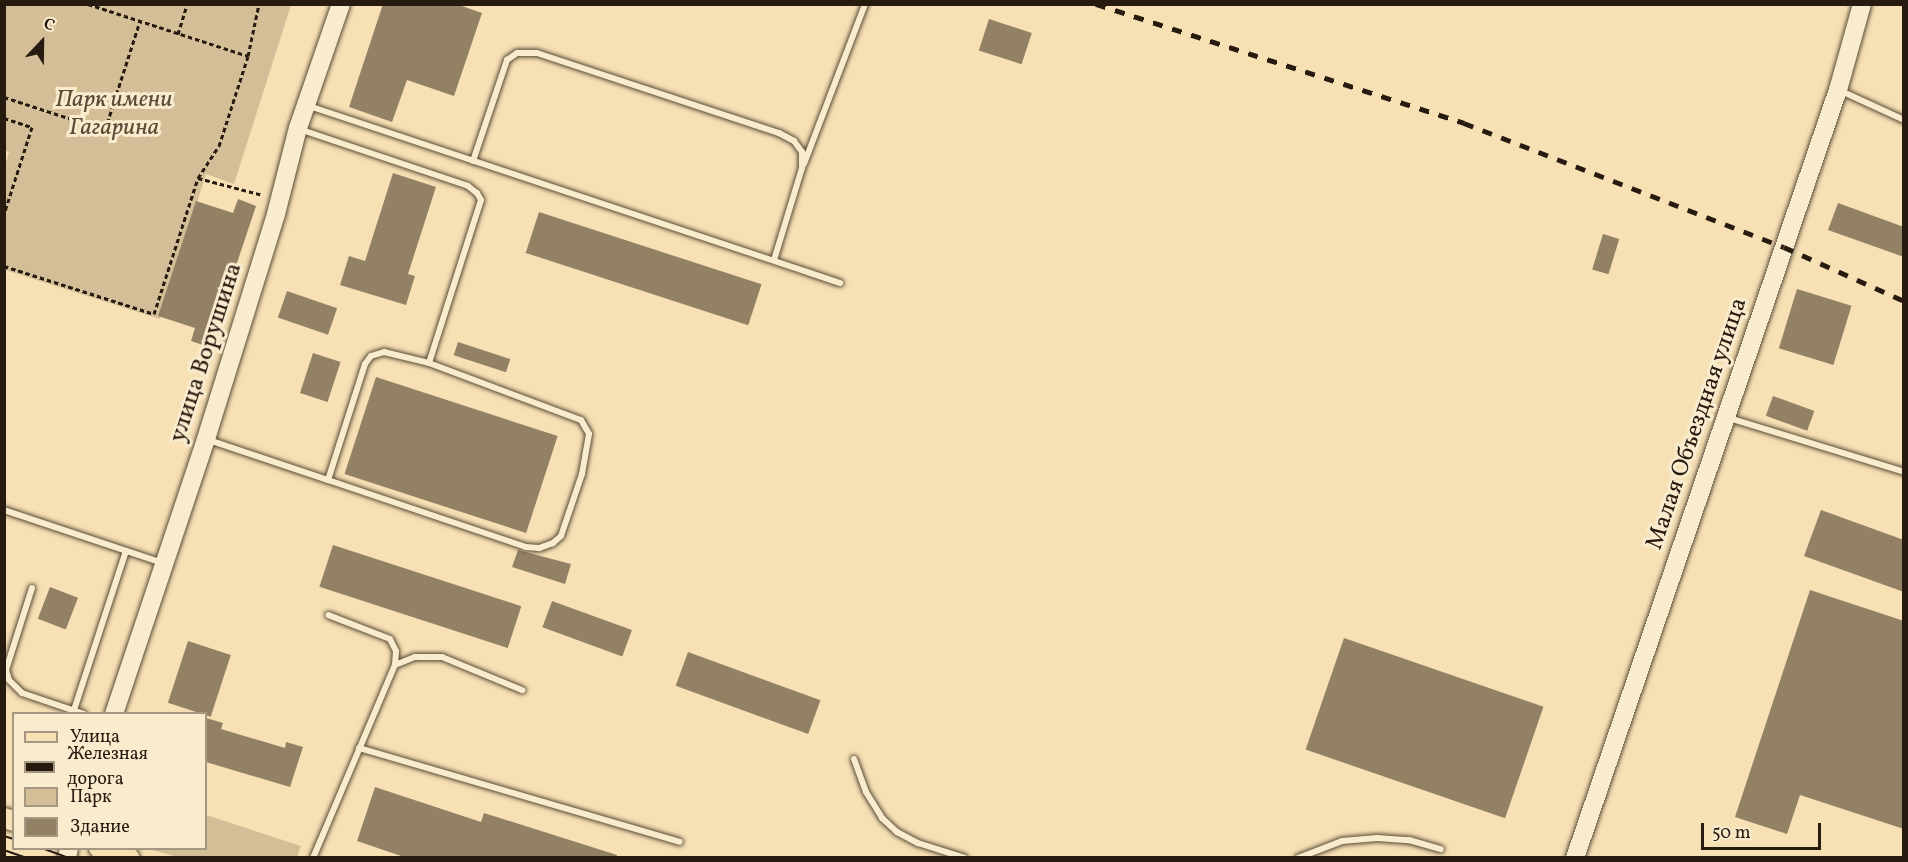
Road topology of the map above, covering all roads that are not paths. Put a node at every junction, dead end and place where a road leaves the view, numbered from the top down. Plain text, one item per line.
1 (340, 4) edge
2 (865, 4) edge
3 (1862, 4) edge
4 (1838, 90) junction
5 (305, 105) junction
6 (1904, 120) edge
7 (298, 128) junction
8 (473, 161) junction
9 (802, 168) junction
10 (774, 260) junction
11 (840, 283) dead end
12 (429, 363) junction
13 (1726, 417) junction
14 (206, 438) junction
15 (1904, 472) edge
16 (328, 480) junction
17 (4, 510) edge
18 (126, 551) junction
19 (162, 563) junction
20 (32, 588) dead end
21 (328, 615) dead end
22 (395, 665) junction
23 (522, 690) dead end
24 (74, 710) junction
25 (79, 712) edge
26 (115, 712) edge
27 (359, 748) junction
28 (854, 759) dead end
29 (680, 842) dead end
30 (1441, 849) dead end
31 (102, 850) edge
32 (129, 858) edge
33 (313, 858) edge
34 (965, 858) edge
35 (1298, 858) edge
36 (1575, 858) edge

1 - 5 street, улица Ворушина
2 - 9 lane
3 - 4 street, Малая Объездная улица
4 - 6 lane
4 - 13 street, Малая Объездная улица
5 - 7 street, улица Ворушина
5 - 8 lane
7 - 12 lane
7 - 14 street, улица Ворушина
8 - 9 lane
8 - 10 lane
9 - 10 lane
10 - 11 lane
12 - 16 lane
12 - 16 lane
13 - 15 lane
13 - 36 street, Малая Объездная улица
14 - 16 lane
14 - 19 street, улица Ворушина
17 - 18 lane
18 - 19 lane
18 - 24 lane
19 - 26 street, улица Ворушина
20 - 24 lane
21 - 22 lane
22 - 23 lane
22 - 27 lane
24 - 25 lane
27 - 29 lane
27 - 33 lane
28 - 34 lane
30 - 35 lane
31 - 32 main road

